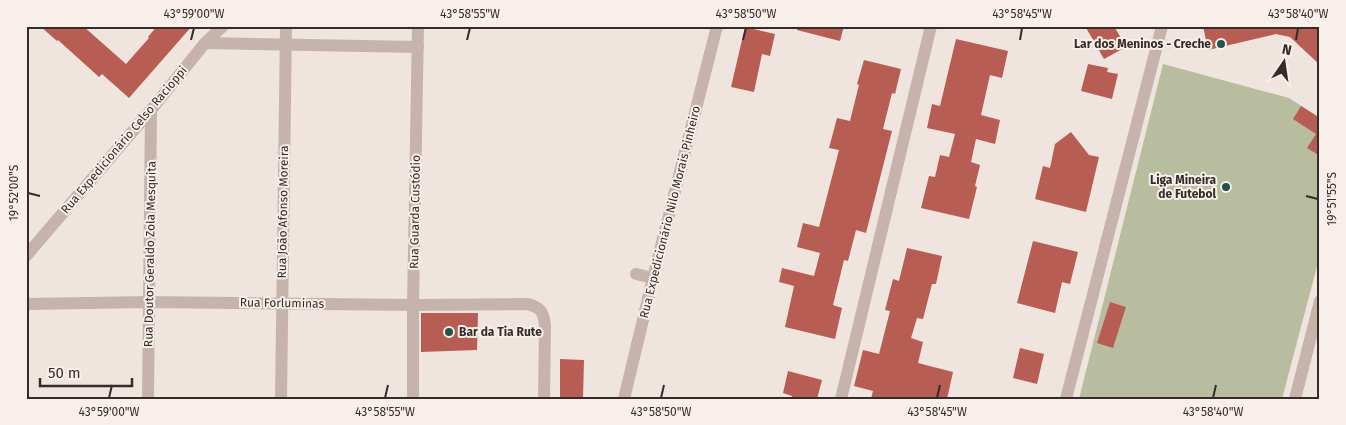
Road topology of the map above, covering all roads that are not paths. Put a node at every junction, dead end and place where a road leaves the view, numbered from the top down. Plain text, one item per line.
1 (223, 26) edge
2 (286, 26) edge
3 (418, 26) edge
4 (718, 26) edge
5 (930, 26) edge
6 (1162, 26) edge
7 (205, 43) junction
8 (286, 44) junction
9 (418, 47) junction
10 (151, 110) junction
11 (26, 256) edge
12 (636, 274) dead end
13 (653, 278) junction
14 (1320, 301) edge
15 (150, 302) junction
16 (282, 303) junction
17 (26, 304) edge
18 (413, 305) junction
19 (148, 399) edge
20 (281, 399) edge
21 (413, 399) edge
22 (544, 399) edge
23 (624, 399) edge
24 (841, 399) edge
25 (1066, 399) edge
26 (1294, 399) edge

1 - 7 street, Rua Expedicionário Celso Racioppi
2 - 8 street, Rua João Afonso Moreira
3 - 9 street, Rua Guarda Custódio
4 - 13 street, Rua Expedicionário Nilo Morais Pinheiro
5 - 24 street
6 - 25 street
7 - 8 street
7 - 10 street, Rua Expedicionário Celso Racioppi
8 - 9 street
8 - 16 street, Rua João Afonso Moreira
9 - 18 street, Rua Guarda Custódio
10 - 11 street, Rua Expedicionário Celso Racioppi
10 - 15 street, Rua Doutor Geraldo Zola Mesquita
12 - 13 street
13 - 23 street, Rua Expedicionário Nilo Morais Pinheiro
14 - 26 street
15 - 16 street, Rua Forluminas
15 - 17 street, Rua Forluminas
15 - 19 street, Rua Doutor Geraldo Zola Mesquita
16 - 18 street, Rua Forluminas
16 - 20 street, Rua João Afonso Moreira
18 - 21 street, Rua Guarda Custódio
18 - 22 street, Rua Forluminas

